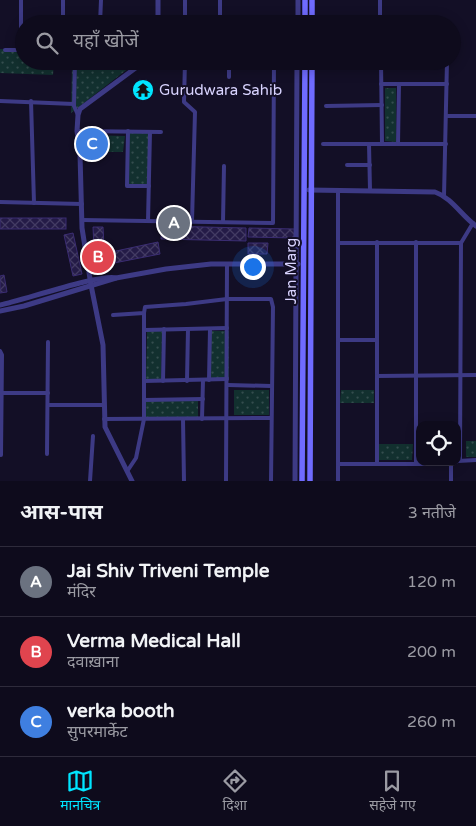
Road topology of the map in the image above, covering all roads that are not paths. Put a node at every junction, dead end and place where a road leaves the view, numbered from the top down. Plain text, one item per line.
1 (21, 0) edge
2 (63, 0) edge
3 (101, 0) edge
4 (158, 0) edge
5 (185, 0) edge
6 (220, 0) edge
7 (298, 0) edge
8 (305, 0) edge
9 (312, 0) edge
10 (380, 0) edge
11 (21, 15) edge
12 (63, 15) edge
13 (100, 15) edge
14 (158, 15) edge
15 (185, 15) edge
16 (220, 15) edge
17 (298, 15) edge
18 (305, 15) edge
19 (312, 15) edge
20 (380, 15) edge
21 (5, 50) dead end
22 (15, 50) edge
23 (75, 70) edge
24 (133, 70) edge
25 (184, 70) edge
26 (228, 70) edge
27 (274, 70) edge
28 (297, 70) edge
29 (305, 70) edge
30 (312, 70) edge
31 (381, 70) edge
32 (447, 70) edge
33 (228, 77) dead end
34 (381, 84) junction
35 (399, 84) junction
36 (447, 84) junction
37 (0, 101) edge
38 (31, 101) junction
39 (74, 104) junction
40 (382, 105) junction
41 (326, 106) dead end
42 (78, 115) junction
43 (446, 116) junction
44 (476, 116) edge
45 (77, 131) junction
46 (128, 131) junction
47 (150, 132) junction
48 (161, 132) dead end
49 (323, 144) dead end
50 (369, 144) junction
51 (382, 144) junction
52 (398, 144) junction
53 (446, 144) junction
54 (348, 165) dead end
55 (370, 165) junction
56 (224, 166) dead end
57 (148, 186) junction
58 (304, 190) junction
59 (311, 190) junction
60 (338, 190) junction
61 (370, 190) junction
62 (444, 196) junction
63 (0, 202) edge
64 (34, 203) junction
65 (82, 204) junction
66 (82, 220) junction
67 (148, 221) junction
68 (192, 221) junction
69 (223, 222) junction
70 (474, 225) edge
71 (377, 242) junction
72 (416, 242) junction
73 (338, 243) junction
74 (461, 243) junction
75 (311, 263) junction
76 (228, 264) junction
77 (296, 264) junction
78 (303, 264) junction
79 (90, 283) junction
80 (227, 299) junction
81 (0, 305) edge
82 (0, 311) edge
83 (144, 313) junction
84 (113, 315) dead end
85 (227, 328) junction
86 (188, 329) junction
87 (210, 329) junction
88 (145, 330) junction
89 (164, 330) junction
90 (338, 340) junction
91 (377, 340) junction
92 (48, 342) dead end
93 (0, 351) edge
94 (416, 375) junction
95 (460, 375) junction
96 (476, 375) edge
97 (377, 376) junction
98 (227, 379) junction
99 (187, 380) junction
100 (203, 380) junction
101 (209, 380) junction
102 (163, 381) junction
103 (144, 382) junction
104 (228, 386) junction
105 (271, 386) junction
106 (48, 392) junction
107 (1, 393) edge
108 (144, 400) junction
109 (203, 400) junction
110 (48, 405) junction
111 (103, 405) junction
112 (228, 417) junction
113 (183, 418) junction
114 (202, 418) junction
115 (271, 418) junction
116 (104, 419) junction
117 (144, 419) junction
118 (416, 421) edge
119 (458, 421) edge
120 (93, 436) dead end
121 (47, 454) dead end
122 (1, 455) edge
123 (476, 460) edge
124 (461, 462) edge
125 (338, 464) junction
126 (377, 464) junction
127 (416, 464) edge
128 (455, 466) edge
129 (128, 470) junction
130 (90, 481) edge
131 (132, 481) edge
132 (184, 481) edge
133 (226, 481) edge
134 (271, 481) edge
135 (295, 481) edge
136 (302, 481) edge
137 (310, 481) edge
138 (338, 481) edge
139 (451, 481) edge

1 - 11 street
2 - 12 street
3 - 13 street
4 - 14 street
5 - 15 street
6 - 16 street
7 - 17 street
8 - 18 main road
9 - 19 main road
10 - 20 street
21 - 22 street
23 - 39 street
24 - 42 street
25 - 68 street
26 - 33 street
27 - 69 street
28 - 77 street
29 - 58 main road, Jan Marg
30 - 59 main road, Jan Marg
31 - 34 street
32 - 36 street
34 - 35 street
34 - 40 street
35 - 36 street
35 - 52 street
36 - 43 street
37 - 38 street
38 - 39 street
38 - 64 street
39 - 42 street
40 - 41 street
40 - 51 street
42 - 45 street
43 - 44 street
43 - 53 street
45 - 46 street
45 - 65 street
46 - 47 street
46 - 57 street
47 - 48 street
47 - 57 street
49 - 50 street
50 - 51 street
50 - 55 street
51 - 52 street
52 - 53 street
53 - 62 street
54 - 55 street
55 - 61 street
56 - 69 street
57 - 67 street
58 - 59 street
58 - 78 main road, Jan Marg
59 - 60 street
59 - 75 main road, Jan Marg
60 - 61 street
60 - 73 street
61 - 62 street
62 - 70 street
63 - 64 street
64 - 65 street
65 - 66 street
66 - 67 street
66 - 79 street
67 - 68 street
68 - 69 street
70 - 74 street
71 - 72 street
71 - 73 street
71 - 91 street
72 - 74 street
72 - 94 street
73 - 90 street
74 - 95 street
75 - 78 street
75 - 137 main road, Jan Marg
76 - 77 street
76 - 79 street
76 - 80 street
77 - 78 street
77 - 135 street
78 - 136 main road, Jan Marg
79 - 81 street
79 - 82 street
79 - 111 street
80 - 83 street
80 - 85 street
80 - 105 street
83 - 84 street
83 - 88 street
85 - 87 street
85 - 98 street
86 - 87 street
86 - 89 street
86 - 99 street
87 - 101 street
88 - 89 street
88 - 103 street
89 - 102 street
90 - 91 street
90 - 125 street
91 - 97 street
92 - 106 street
93 - 107 street
94 - 95 street
94 - 97 street
94 - 118 street
95 - 96 street
95 - 119 street
97 - 126 street
98 - 101 street
98 - 104 street
99 - 100 street
99 - 102 street
100 - 101 street
100 - 109 street
102 - 103 street
103 - 108 street
104 - 105 street
104 - 112 street
105 - 115 street
106 - 107 street
106 - 110 street
107 - 122 street
108 - 109 street
108 - 117 street
109 - 114 street
110 - 111 street
110 - 121 street
111 - 116 street
112 - 114 street
112 - 115 street
112 - 133 street
113 - 114 street
113 - 117 street
113 - 132 street
115 - 134 street
116 - 117 street
116 - 129 street
117 - 129 street
120 - 130 street
123 - 124 street
125 - 126 street
125 - 138 street
126 - 127 street
128 - 139 street
129 - 131 street

